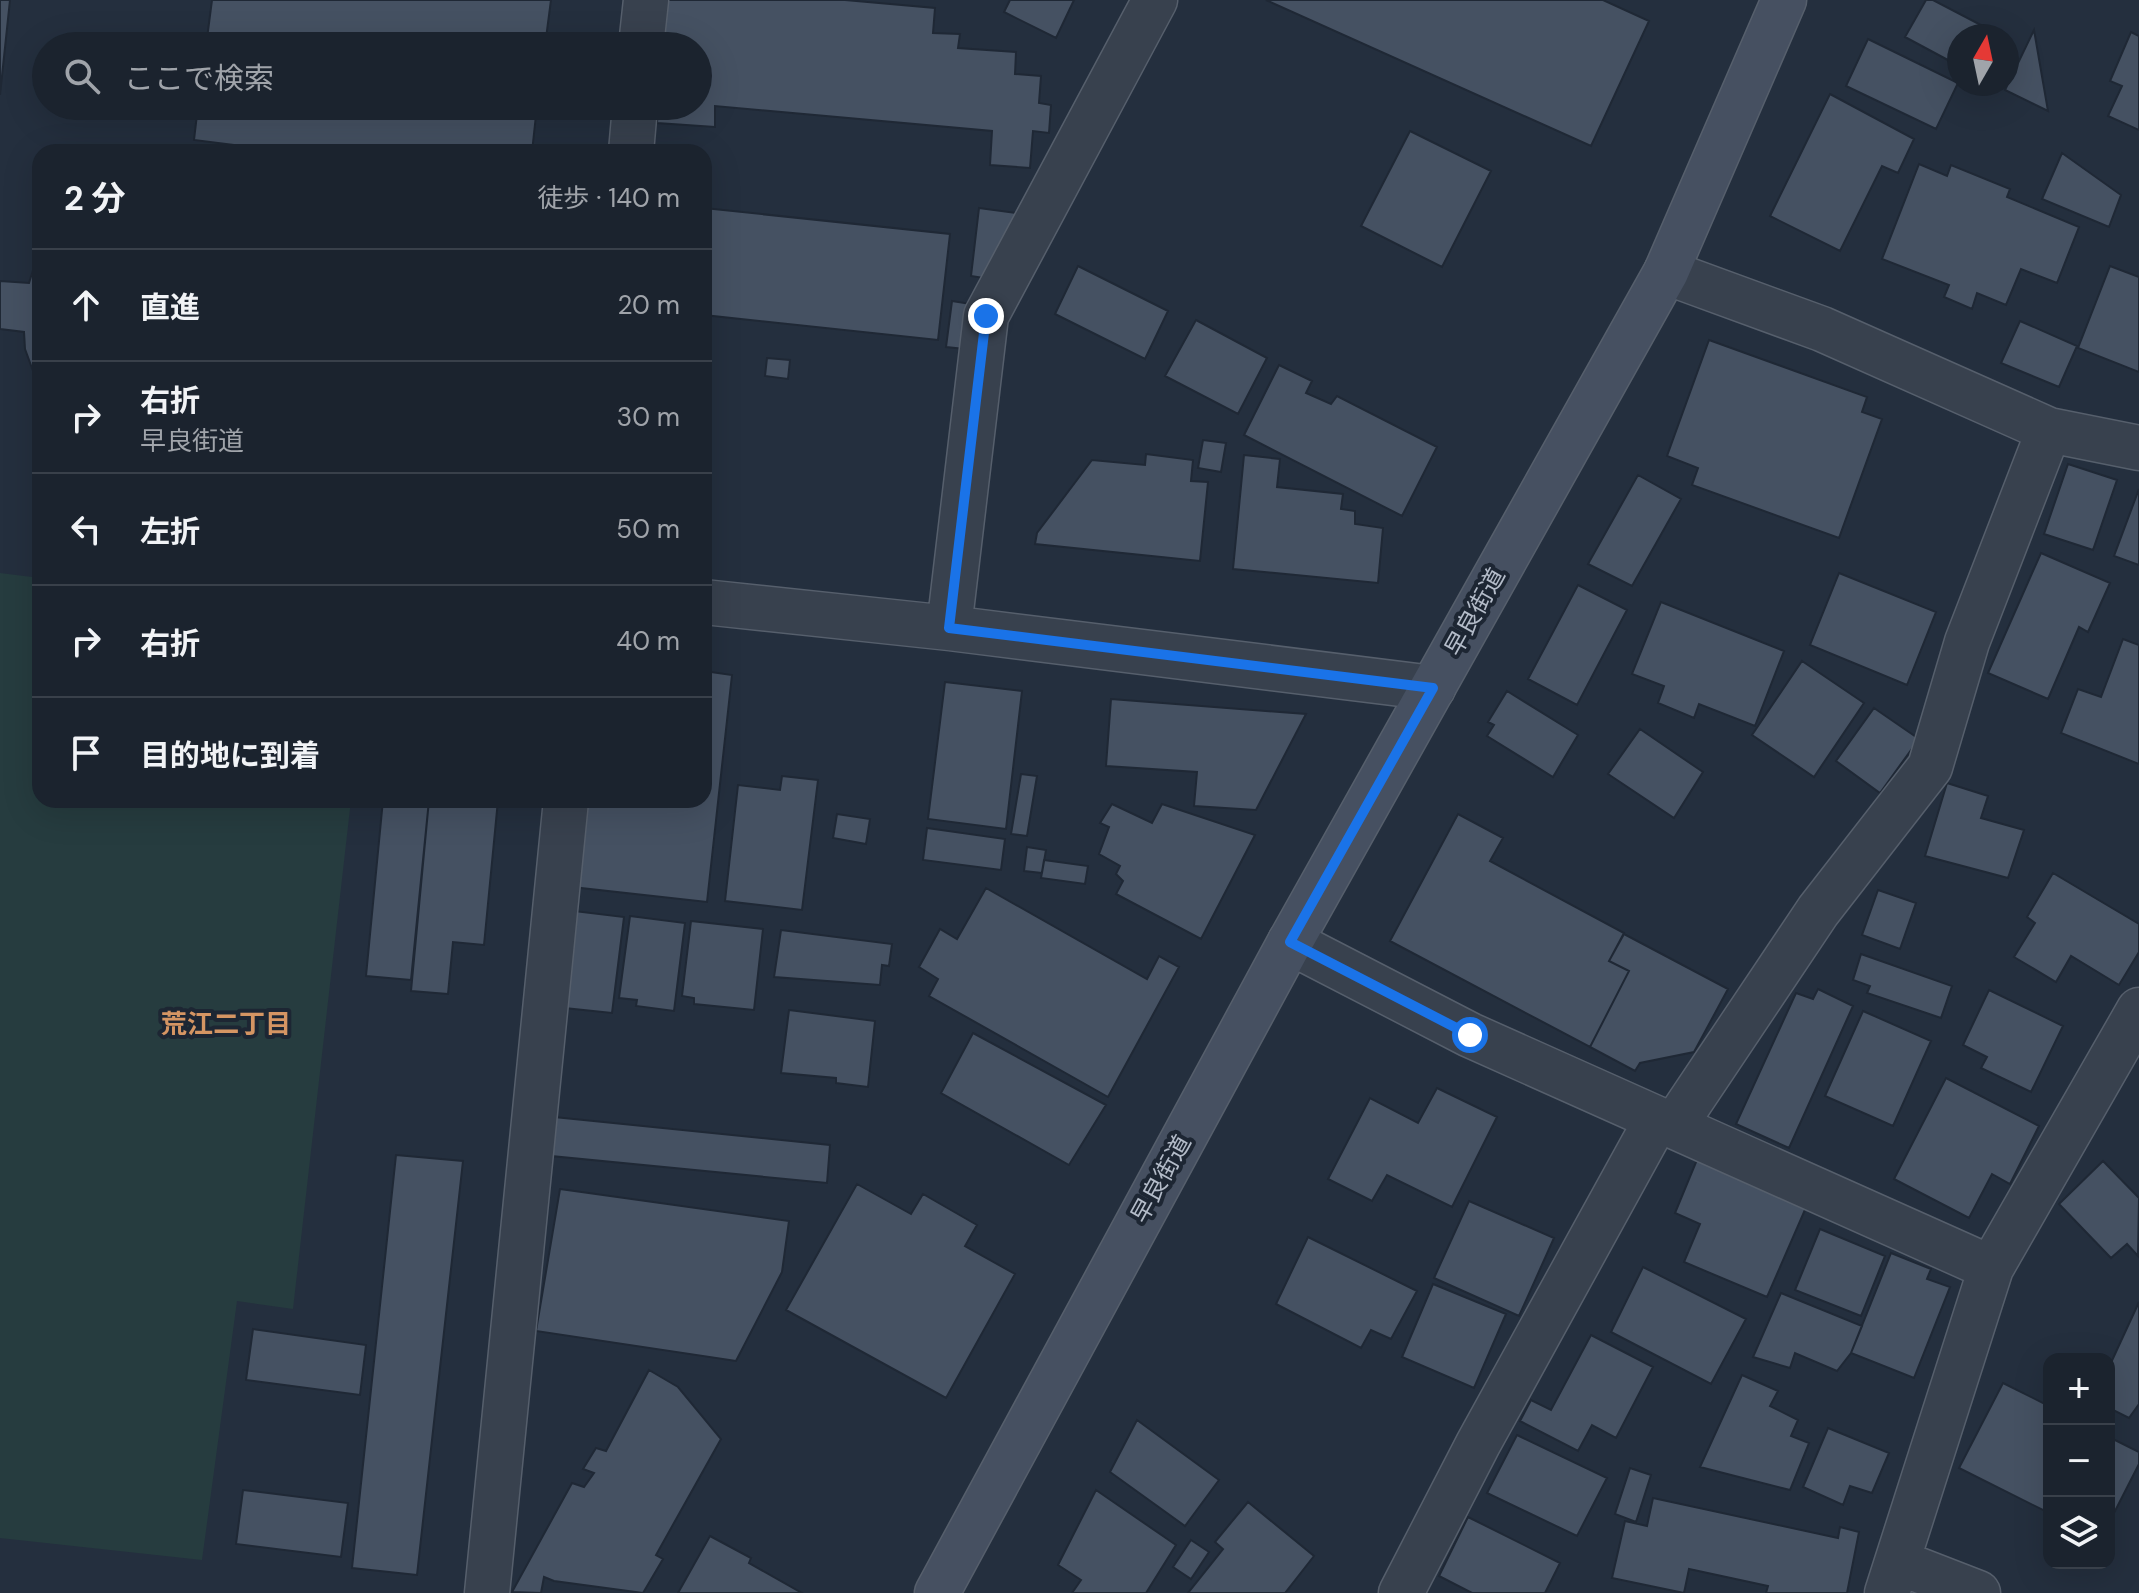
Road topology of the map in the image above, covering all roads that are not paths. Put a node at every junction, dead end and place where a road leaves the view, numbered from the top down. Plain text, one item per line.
1 (646, 0) edge
2 (1155, 0) edge
3 (1784, 0) edge
4 (643, 32) edge
5 (634, 120) edge
6 (632, 144) edge
7 (1666, 272) junction
8 (2049, 430) junction
9 (2139, 448) edge
10 (712, 603) edge
11 (949, 628) junction
12 (1433, 688) junction
13 (565, 808) edge
14 (1290, 942) junction
15 (2139, 1010) edge
16 (1666, 1122) junction
17 (1991, 1268) junction
18 (1892, 1578) edge
19 (487, 1593) edge
20 (937, 1593) edge
21 (1401, 1593) edge
22 (1978, 1593) edge

1 - 4 street
2 - 11 street
3 - 7 street, 早良街道
5 - 6 street
7 - 8 street
7 - 12 street, 早良街道
8 - 9 street
8 - 16 street
10 - 11 street
11 - 12 street
12 - 14 street, 早良街道
13 - 19 street
14 - 16 street
14 - 20 street, 早良街道
15 - 17 street
16 - 17 street
16 - 21 street
17 - 18 street
18 - 22 street

